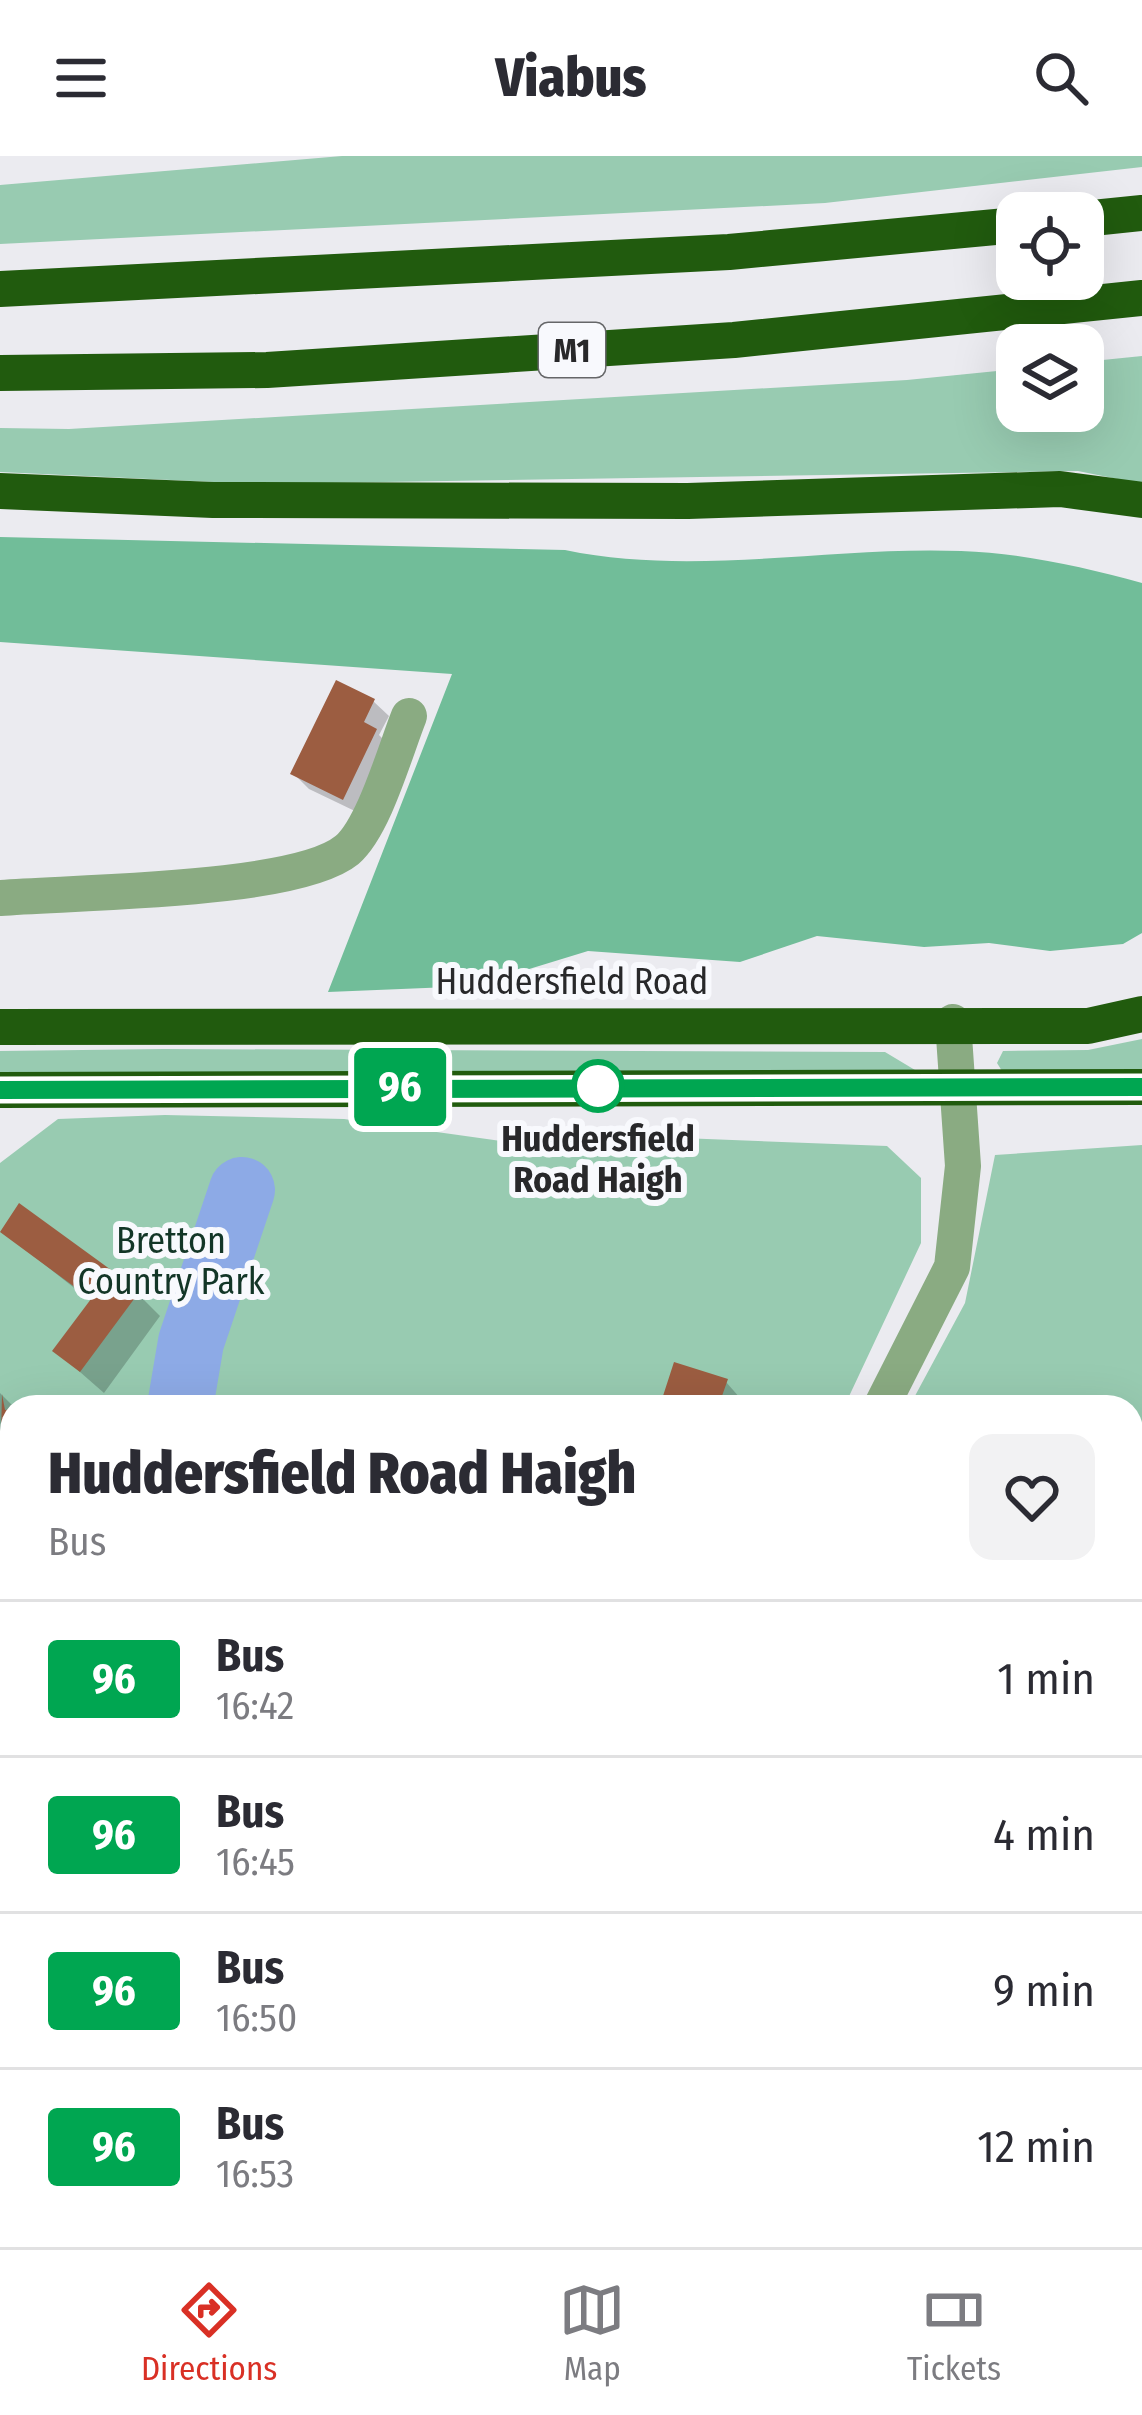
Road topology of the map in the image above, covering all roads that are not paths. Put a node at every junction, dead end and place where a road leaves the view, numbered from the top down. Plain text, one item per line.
1 (1142, 213) edge
2 (1104, 217) edge
3 (996, 227) edge
4 (0, 289) edge
5 (1142, 298) edge
6 (0, 373) edge
7 (0, 491) edge
8 (1142, 500) edge
9 (409, 716) dead end
10 (0, 898) edge
11 (1142, 1014) edge
12 (953, 1022) junction
13 (0, 1027) edge
14 (956, 1085) junction
15 (1142, 1087) edge
16 (0, 1090) edge
17 (887, 1395) edge

1 - 2 highway
3 - 4 highway
5 - 6 highway, M1
7 - 8 highway
9 - 10 street
11 - 12 highway, Huddersfield Road
12 - 13 highway, Huddersfield Road
12 - 14 street
14 - 15 highway
14 - 16 highway
14 - 17 street

